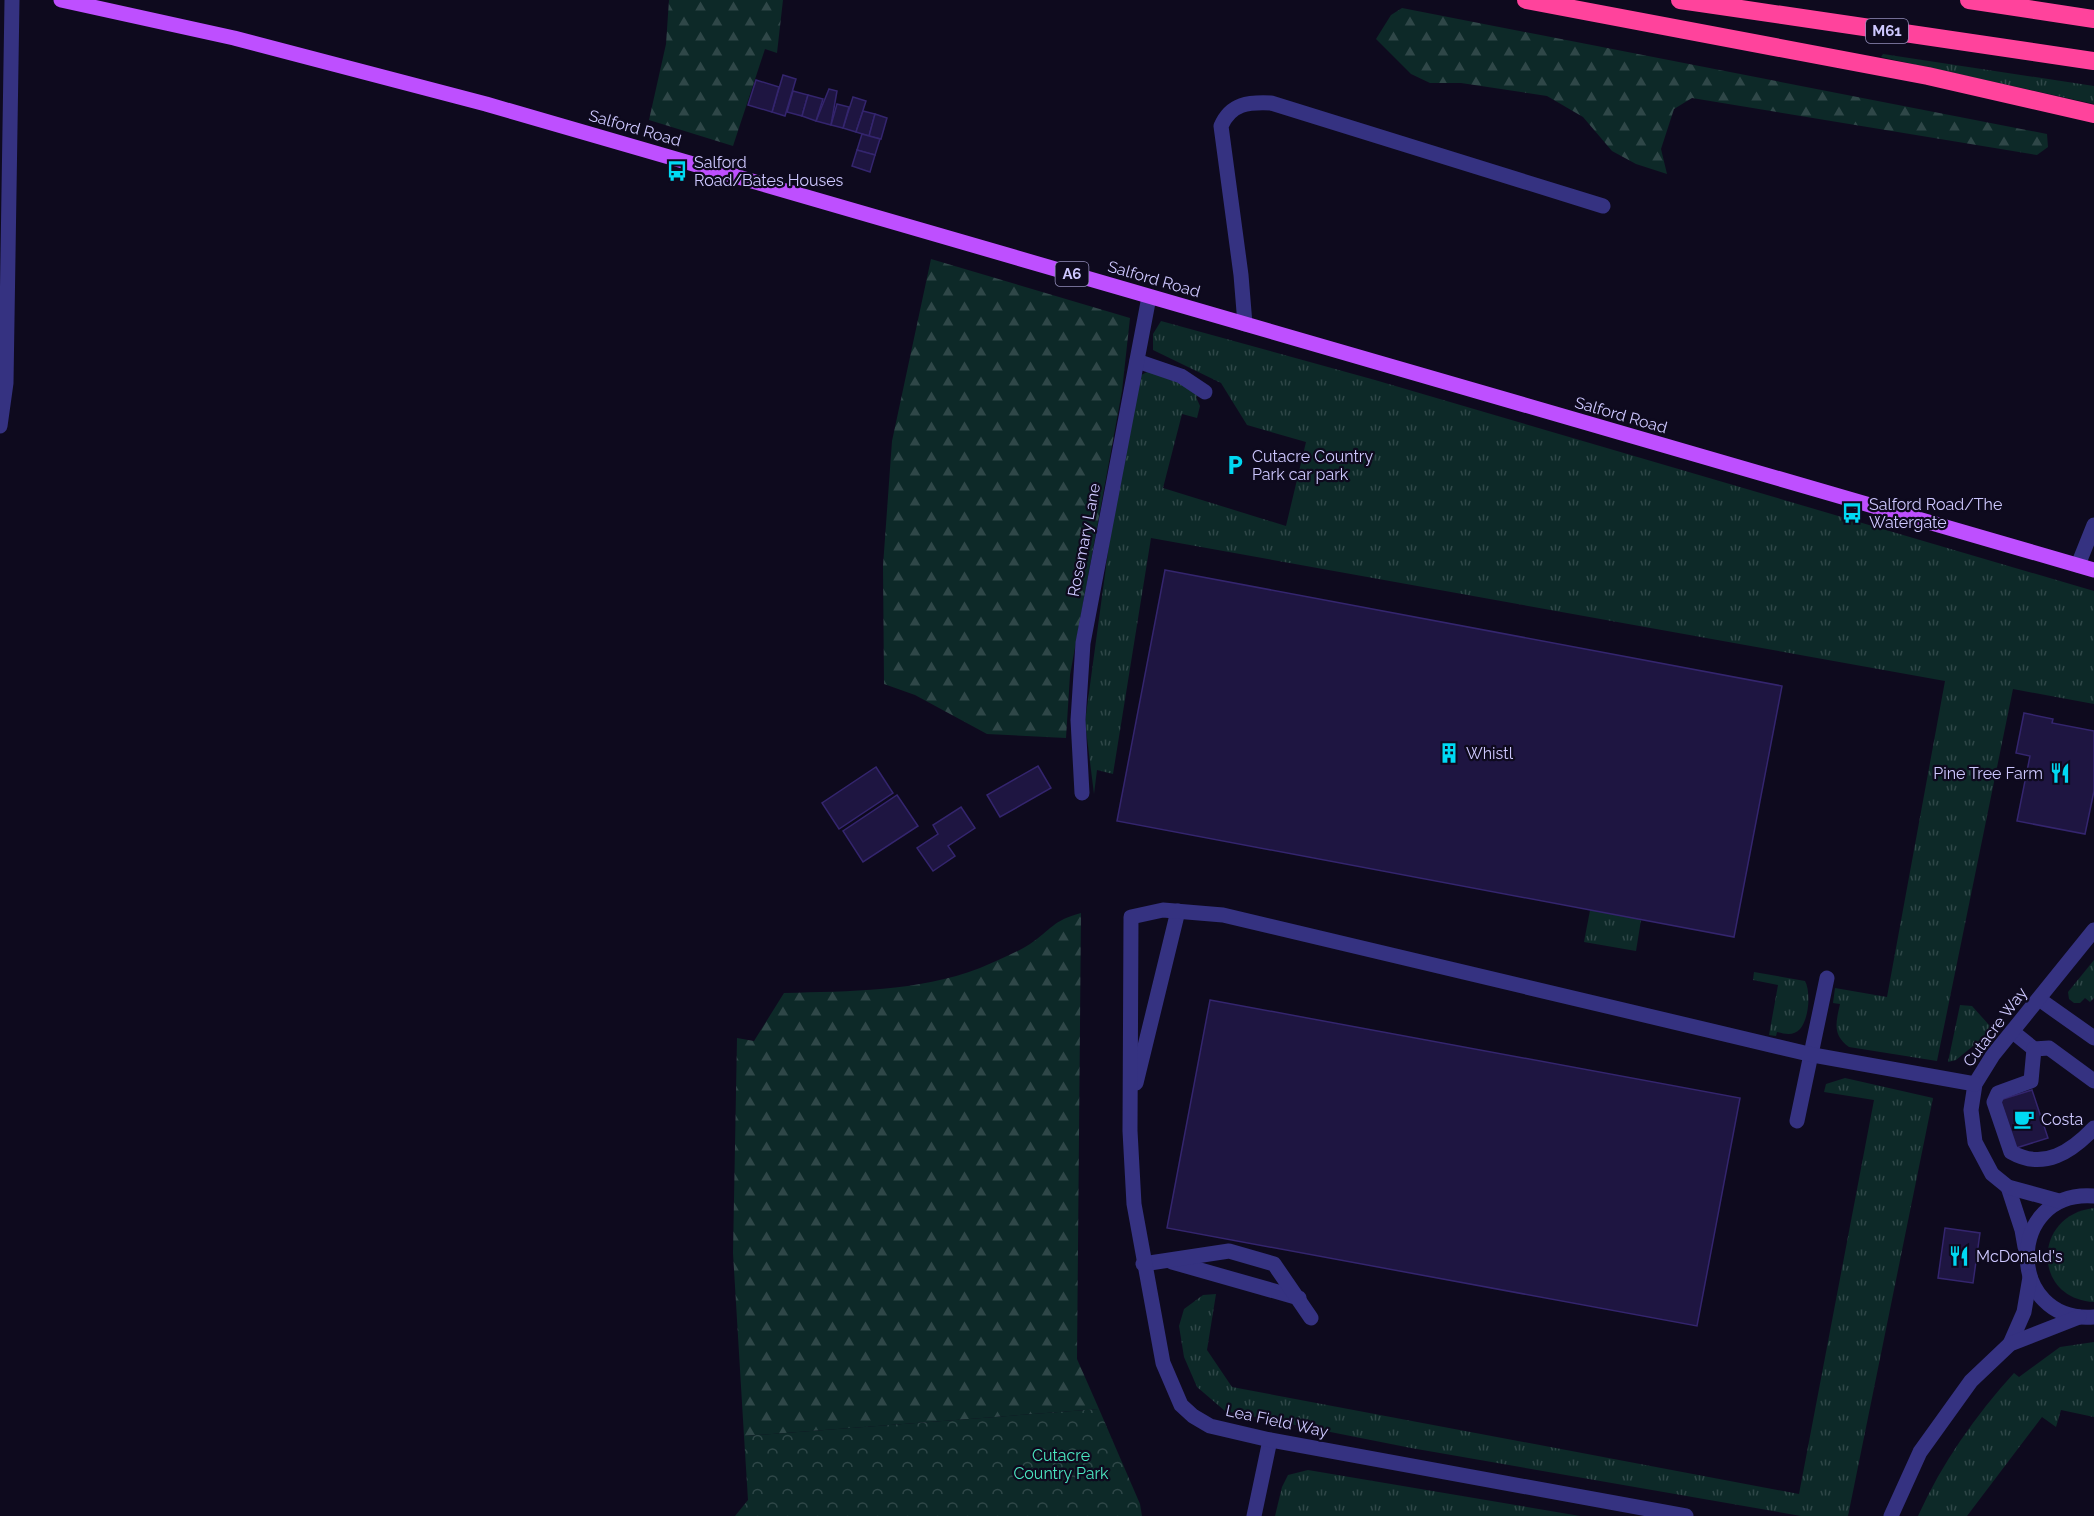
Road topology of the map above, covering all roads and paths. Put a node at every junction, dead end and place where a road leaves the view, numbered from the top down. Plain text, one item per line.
1 (12, 0) edge
2 (61, 0) edge
3 (1526, 0) edge
4 (1680, 0) edge
5 (1969, 0) edge
6 (2094, 19) edge
7 (2094, 62) edge
8 (2094, 114) edge
9 (1603, 206) dead end
10 (1149, 297) junction
11 (1245, 324) junction
12 (1137, 361) junction
13 (1204, 392) dead end
14 (0, 426) edge
15 (2094, 525) edge
16 (2078, 565) junction
17 (2094, 570) edge
18 (1082, 793) dead end
19 (1178, 911) junction
20 (2094, 930) edge
21 (1827, 978) dead end
22 (2038, 999) junction
23 (2013, 1032) junction
24 (2094, 1038) edge
25 (2034, 1049) junction
26 (1813, 1055) junction
27 (2094, 1081) edge
28 (1975, 1084) junction
29 (1131, 1107) junction
30 (1797, 1121) dead end
31 (2094, 1128) edge
32 (2008, 1187) junction
33 (2091, 1193) edge
34 (2060, 1201) junction
35 (2026, 1256) junction
36 (1165, 1261) junction
37 (1143, 1264) junction
38 (2030, 1277) junction
39 (1299, 1298) junction
40 (2086, 1317) edge
41 (1311, 1318) dead end
42 (2010, 1344) junction
43 (1270, 1440) junction
44 (1254, 1516) edge
45 (1686, 1516) edge
46 (1891, 1516) edge

1 - 14 street
2 - 10 main road, Salford Road / A6
3 - 8 highway, M61
4 - 7 highway, M61
5 - 6 highway
9 - 11 street
10 - 11 main road, Salford Road / A6
10 - 12 street, Rosemary Lane
11 - 16 main road, Salford Road / A6
12 - 13 street
12 - 18 street, Rosemary Lane
15 - 16 street
16 - 17 main road, Salford Road / A6
19 - 26 street
19 - 29 street
19 - 29 street, Lea Field Way
20 - 22 street, Cutacre Way
21 - 26 street
22 - 23 street, Cutacre Way
22 - 24 street
23 - 25 street
23 - 28 street, Cutacre Way
25 - 27 street
25 - 31 street
26 - 28 street
26 - 30 street
28 - 32 street, Cutacre Way
29 - 37 street, Lea Field Way
32 - 34 street, Cutacre Way
32 - 35 street, Cutacre Way
33 - 34 street
34 - 35 street
35 - 38 street, Cutacre Way
36 - 37 street
36 - 39 street
36 - 39 street
37 - 43 street, Lea Field Way
38 - 40 street
38 - 42 street
39 - 41 street
40 - 42 street
42 - 46 street
43 - 44 street
43 - 45 street, Lea Field Way

